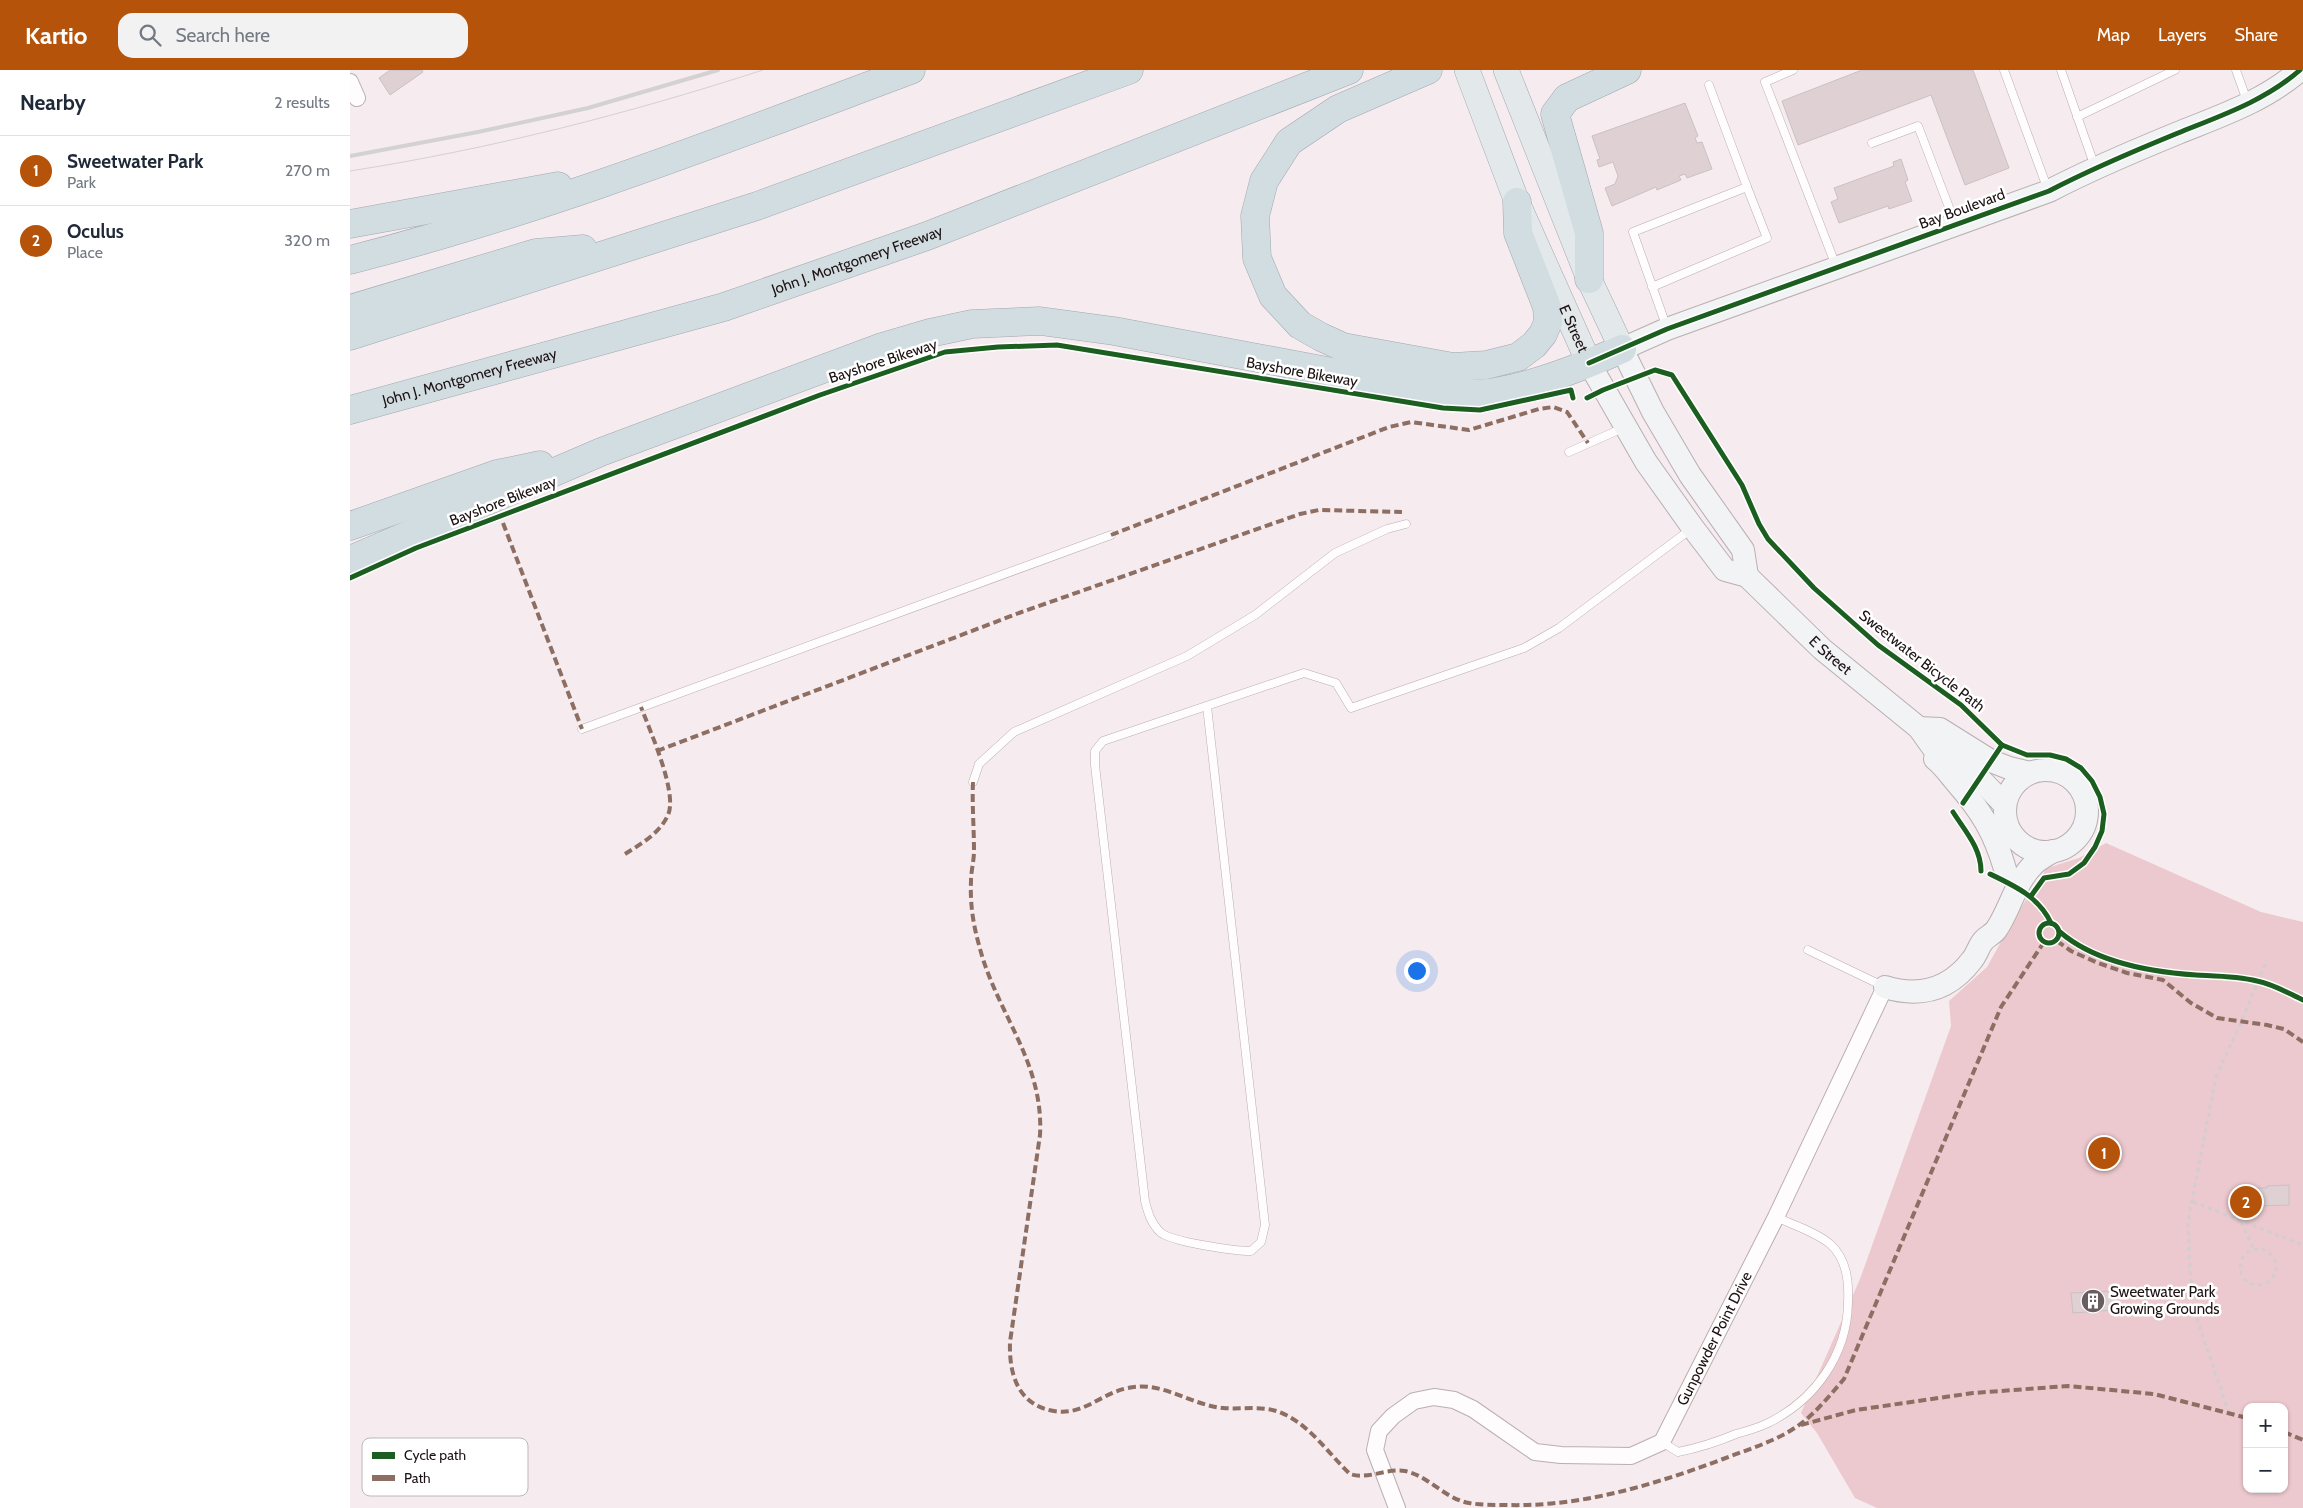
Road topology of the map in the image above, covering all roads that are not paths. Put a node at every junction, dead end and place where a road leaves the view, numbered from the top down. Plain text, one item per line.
1 (911, 70) edge
2 (1129, 70) edge
3 (1349, 70) edge
4 (1428, 70) edge
5 (1467, 70) edge
6 (1628, 70) edge
7 (1793, 70) edge
8 (2004, 70) edge
9 (2060, 70) edge
10 (2175, 70) edge
11 (2236, 70) edge
12 (2300, 70) edge
13 (1510, 80) edge
14 (350, 82) edge
15 (1709, 85) dead end
16 (356, 98) dead end
17 (2248, 104) junction
18 (2077, 117) junction
19 (1872, 143) dead end
20 (2095, 167) junction
21 (619, 177) junction
22 (1747, 187) junction
23 (2049, 191) junction
24 (1517, 202) junction
25 (350, 224) edge
26 (1955, 225) junction
27 (627, 246) junction
28 (350, 260) edge
29 (1837, 268) junction
30 (1589, 279) junction
31 (1652, 287) junction
32 (350, 309) edge
33 (1667, 330) junction
34 (350, 336) edge
35 (1622, 348) junction
36 (1589, 364) junction
37 (350, 410) edge
38 (1625, 428) junction
39 (601, 452) junction
40 (1569, 452) dead end
41 (1406, 524) dead end
42 (350, 526) edge
43 (1693, 528) junction
44 (1111, 536) dead end
45 (350, 560) edge
46 (1747, 576) junction
47 (1872, 691) junction
48 (1206, 706) junction
49 (1919, 728) junction
50 (582, 729) dead end
51 (2030, 772) junction
52 (973, 782) dead end
53 (2005, 805) junction
54 (2008, 828) junction
55 (2053, 851) junction
56 (2005, 869) junction
57 (1984, 940) junction
58 (1808, 950) dead end
59 (1885, 987) junction
60 (1776, 1217) junction
61 (1662, 1442) junction
62 (1397, 1508) edge

1 - 21 highway
2 - 27 highway
3 - 37 highway, John J. Montgomery Freeway
4 - 24 highway
5 - 24 main road, E Street
6 - 30 highway
7 - 29 lane
8 - 23 lane
9 - 18 lane
10 - 18 lane
11 - 17 lane
12 - 17 main road, Bay Boulevard
13 - 30 main road
14 - 16 street
15 - 22 lane
17 - 20 main road, Bay Boulevard
18 - 20 lane
19 - 26 lane
20 - 23 main road, Bay Boulevard
21 - 25 highway
21 - 28 highway
22 - 31 lane
22 - 31 lane
23 - 26 main road, Bay Boulevard
24 - 36 main road, E Street
26 - 29 main road, Bay Boulevard
27 - 32 highway
27 - 34 highway
29 - 33 main road, Bay Boulevard
30 - 35 main road
31 - 33 lane
33 - 35 main road, Bay Boulevard
35 - 36 highway
35 - 46 main road
36 - 38 main road, E Street
36 - 39 highway
38 - 40 lane
38 - 43 main road, E Street
39 - 42 highway
39 - 45 highway
41 - 52 lane
43 - 46 main road, E Street
43 - 48 lane
44 - 50 lane
46 - 47 main road, E Street
47 - 49 main road, E Street
47 - 56 main road
48 - 48 lane
49 - 51 main road
49 - 53 main road, E Street
51 - 53 main road
51 - 55 main road
53 - 54 main road
54 - 55 main road
54 - 56 main road
55 - 57 main road
56 - 57 main road
57 - 59 main road
58 - 59 lane
59 - 60 street, Gunpowder Point Drive
60 - 61 street, Gunpowder Point Drive
60 - 61 lane
61 - 62 street

